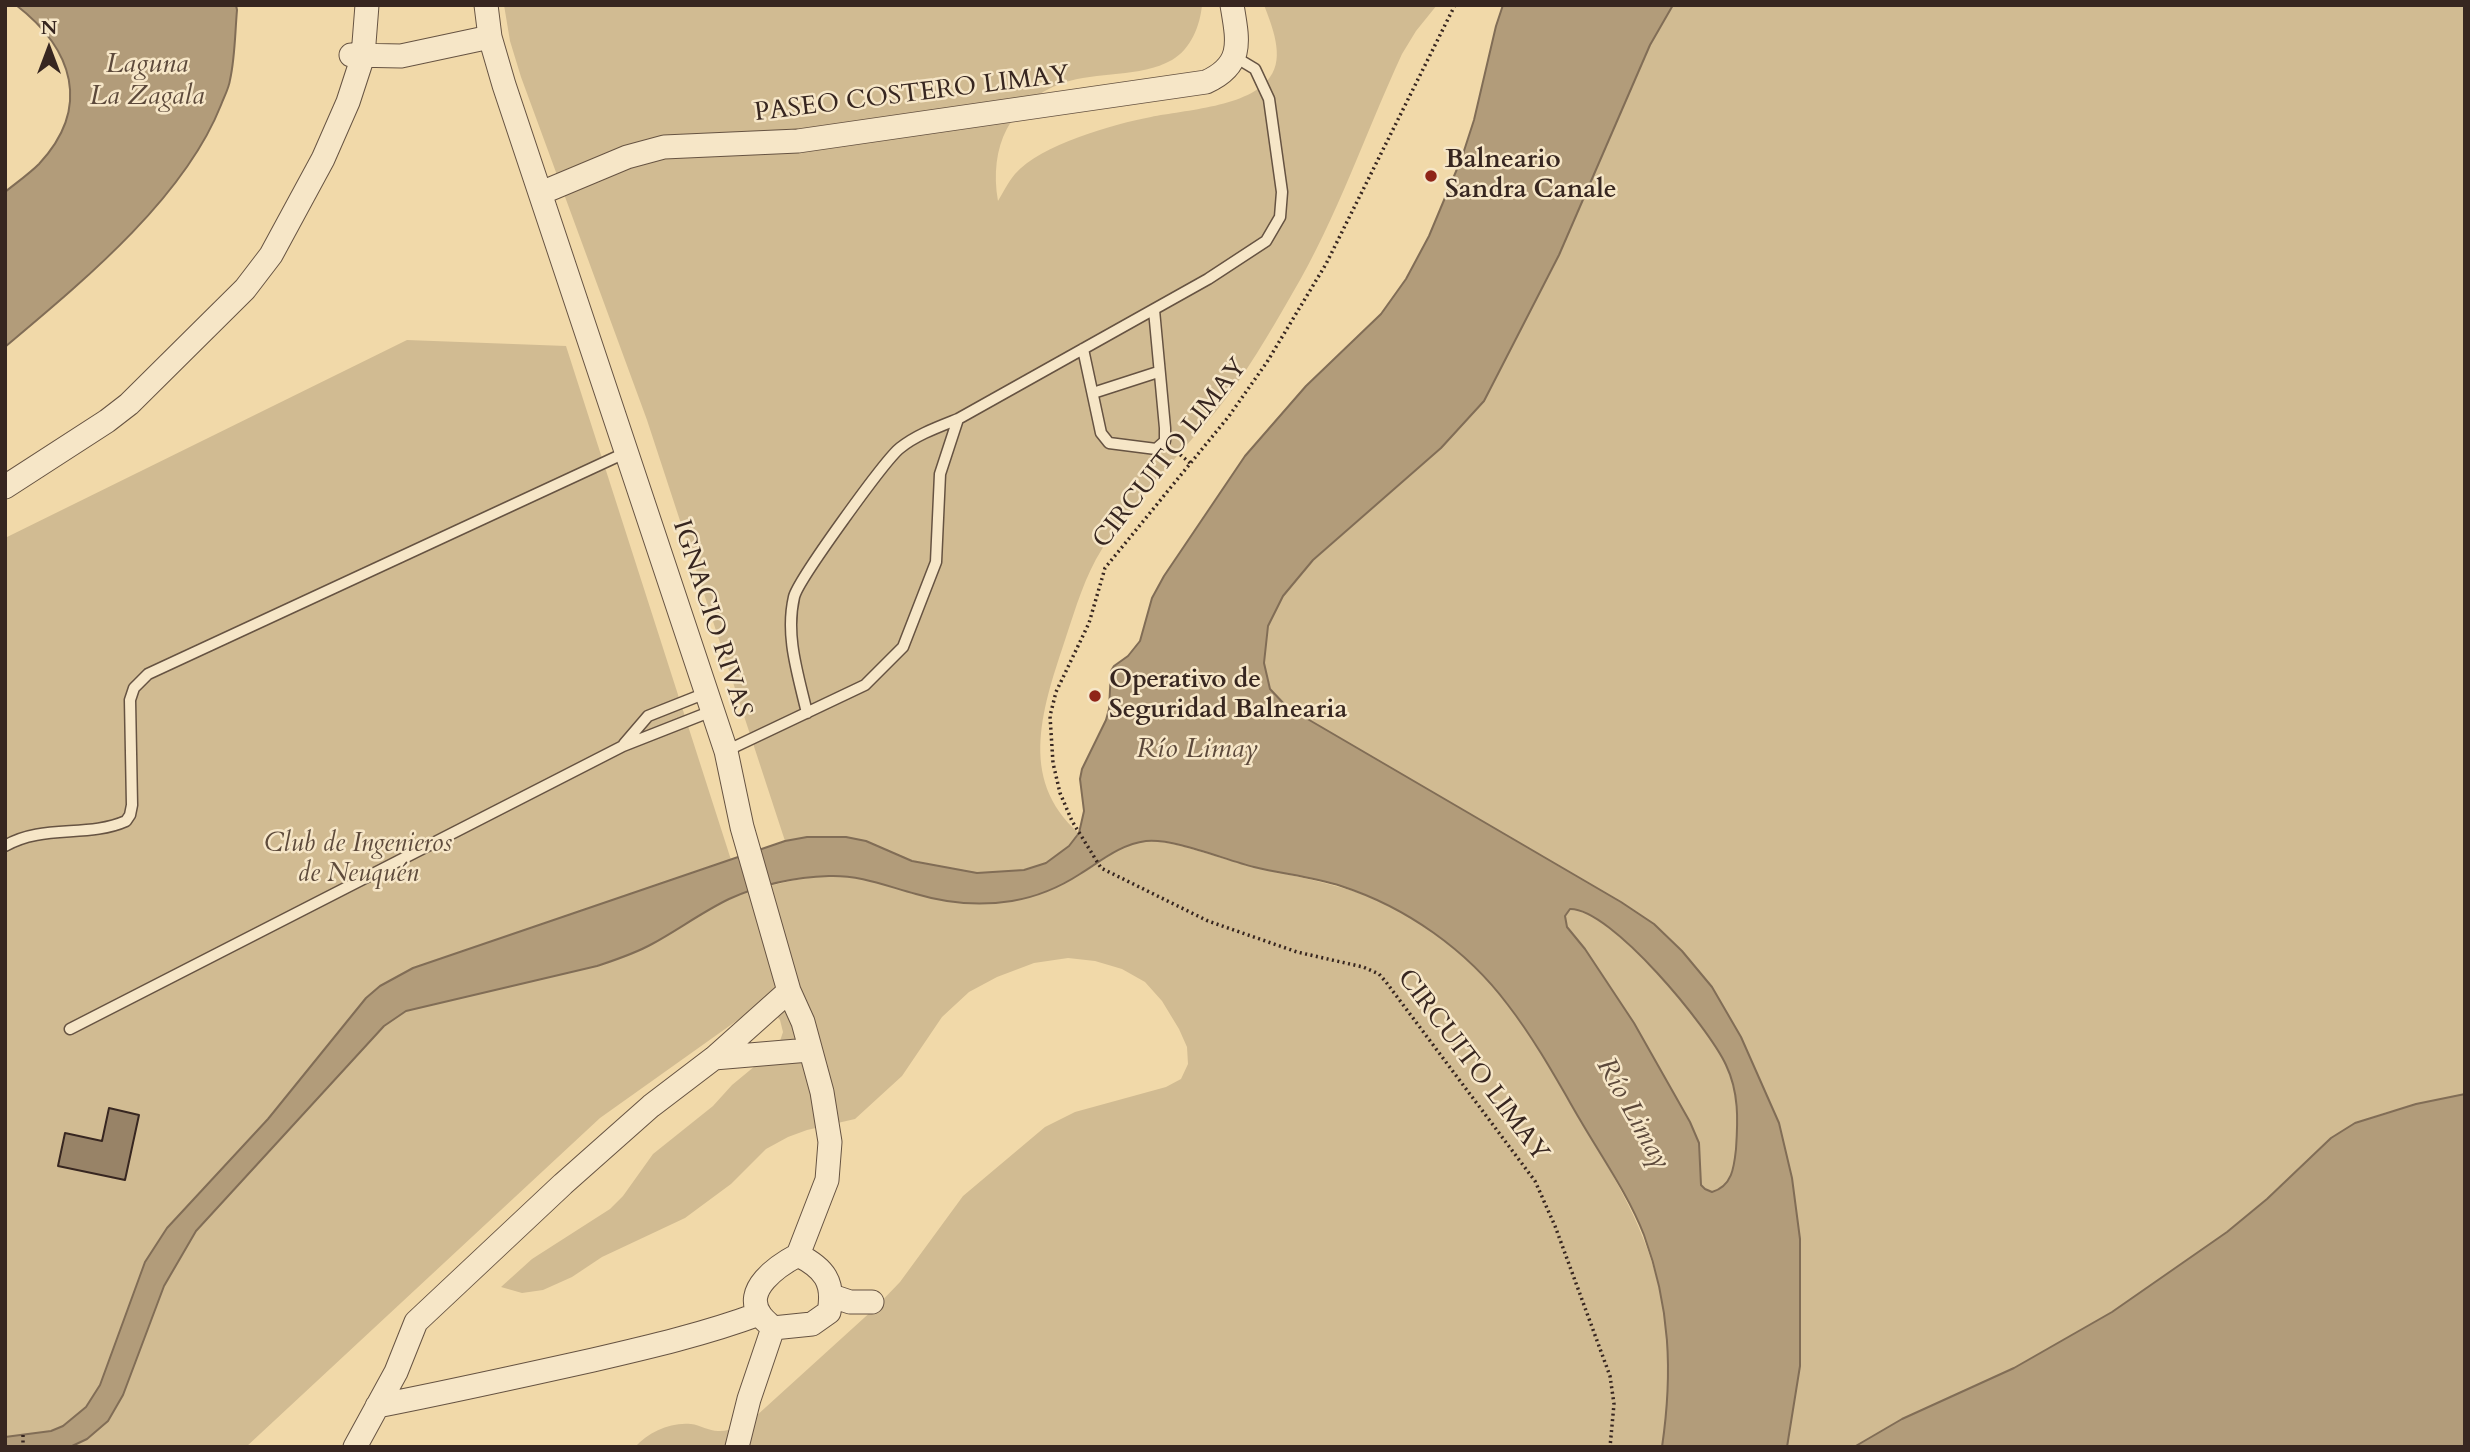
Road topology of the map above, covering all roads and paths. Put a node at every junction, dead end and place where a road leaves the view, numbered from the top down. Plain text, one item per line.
1 (355, 5) edge
2 (367, 5) edge
3 (486, 5) edge
4 (1232, 5) edge
5 (1455, 5) edge
6 (490, 37) junction
7 (357, 55) junction
8 (1235, 57) junction
9 (541, 193) junction
10 (1154, 310) junction
11 (1083, 349) junction
12 (1158, 372) junction
13 (1093, 393) junction
14 (958, 419) junction
15 (626, 452) junction
16 (5, 472) edge
17 (5, 487) edge
18 (709, 702) junction
19 (807, 713) junction
20 (622, 746) junction
21 (726, 751) junction
22 (5, 846) edge
23 (789, 991) junction
24 (70, 1029) dead end
25 (809, 1050) junction
26 (714, 1058) junction
27 (798, 1255) junction
28 (832, 1296) junction
29 (872, 1302) dead end
30 (766, 1321) junction
31 (377, 1406) junction
32 (23, 1435) dead end
33 (23, 1447) edge
34 (355, 1447) edge
35 (737, 1447) edge
36 (1610, 1447) edge

1 - 7 street
2 - 7 street
3 - 6 street, IGNACIO RIVAS
4 - 8 street
5 - 36 path, CIRCUITO LIMAY
6 - 7 street
6 - 9 street, IGNACIO RIVAS
7 - 16 street
7 - 17 street
8 - 9 street, PASEO COSTERO LIMAY
8 - 10 lane
9 - 15 street, IGNACIO RIVAS
10 - 11 lane
10 - 12 lane
11 - 13 lane
11 - 14 lane
12 - 13 lane
12 - 13 lane
14 - 19 lane
14 - 19 lane
15 - 18 street, IGNACIO RIVAS
15 - 22 lane
18 - 20 lane
18 - 20 lane
18 - 21 street, IGNACIO RIVAS
19 - 21 lane
20 - 24 lane
21 - 23 street, IGNACIO RIVAS
23 - 25 street, IGNACIO RIVAS
23 - 26 street
25 - 26 street
25 - 27 street, IGNACIO RIVAS
26 - 31 street
27 - 28 street
27 - 30 street
28 - 29 street
28 - 30 street
30 - 31 street
30 - 35 street
31 - 34 street
32 - 33 path

